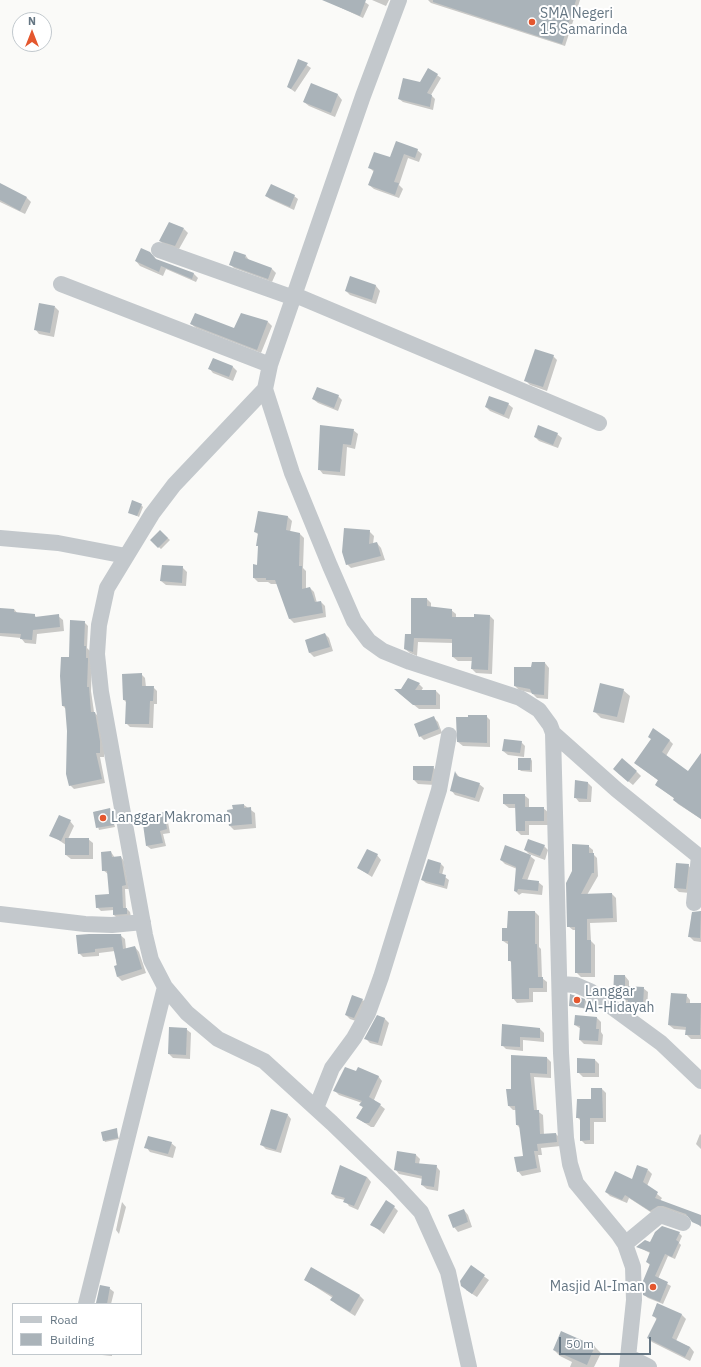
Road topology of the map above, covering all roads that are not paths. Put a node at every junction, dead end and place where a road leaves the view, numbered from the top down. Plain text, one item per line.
1 (399, 0) edge
2 (159, 250) dead end
3 (62, 284) dead end
4 (294, 296) junction
5 (270, 365) junction
6 (265, 389) junction
7 (599, 422) dead end
8 (0, 538) edge
9 (126, 556) junction
10 (553, 733) junction
11 (449, 735) dead end
12 (700, 857) edge
13 (694, 903) dead end
14 (0, 914) edge
15 (143, 922) junction
16 (560, 984) junction
17 (165, 987) junction
18 (701, 1081) edge
19 (316, 1108) junction
20 (683, 1223) dead end
21 (626, 1244) junction
22 (86, 1303) edge
23 (628, 1362) edge
24 (469, 1367) edge
25 (649, 1367) edge

1 - 4 street
2 - 4 street
3 - 5 street
4 - 5 street
4 - 7 street
5 - 6 street
6 - 9 street
6 - 10 street
8 - 9 street
9 - 15 street
10 - 12 street
10 - 16 street
11 - 19 street
12 - 13 street
14 - 15 street
15 - 17 street
16 - 18 street
16 - 21 street
17 - 19 street
17 - 22 street
19 - 24 street
20 - 21 street
21 - 23 street
23 - 25 street

